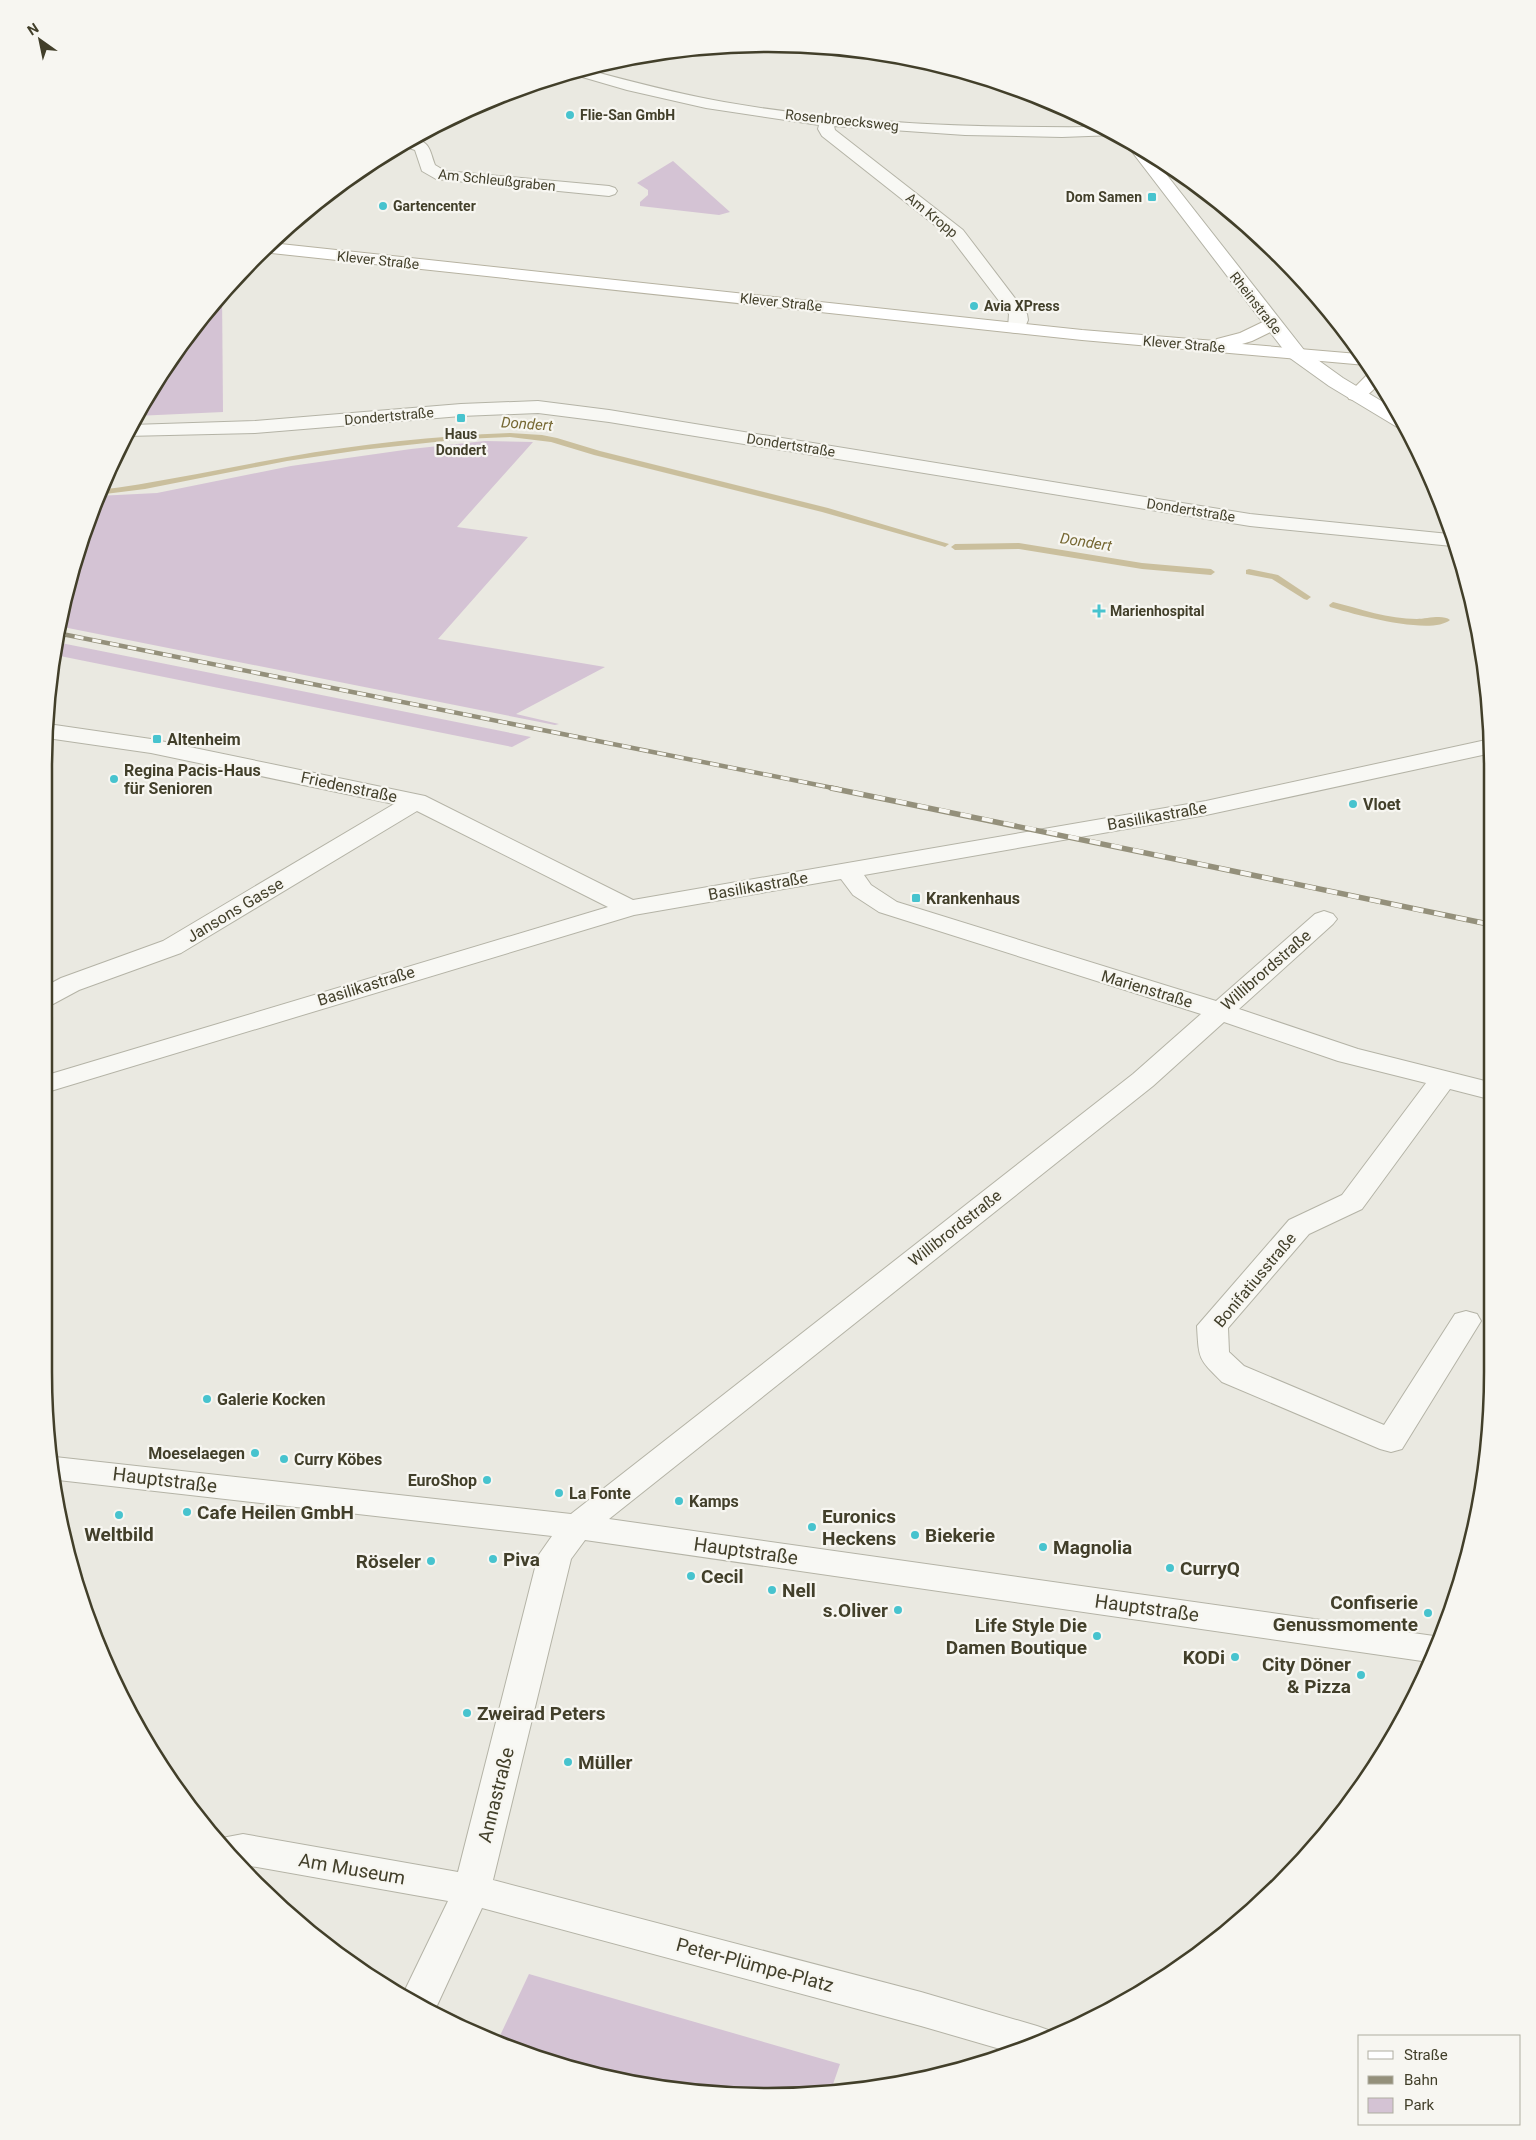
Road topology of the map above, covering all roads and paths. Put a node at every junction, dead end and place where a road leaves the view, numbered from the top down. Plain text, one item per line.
1 (591, 75) edge
2 (827, 120) junction
3 (1095, 132) edge
4 (417, 144) edge
5 (1148, 162) edge
6 (609, 191) dead end
7 (276, 249) edge
8 (1272, 324) junction
9 (1017, 328) junction
10 (1205, 346) junction
11 (1296, 354) junction
12 (1355, 359) edge
13 (1371, 382) edge
14 (1356, 395) junction
15 (1391, 416) edge
16 (137, 431) edge
17 (1446, 540) edge
18 (54, 732) edge
19 (1483, 748) edge
20 (416, 801) junction
21 (848, 870) junction
22 (630, 908) junction
23 (1324, 919) dead end
24 (52, 994) edge
25 (1219, 1011) junction
26 (1443, 1080) junction
27 (52, 1083) edge
28 (1484, 1090) edge
29 (1466, 1322) dead end
30 (60, 1468) edge
31 (577, 1528) junction
32 (1428, 1647) edge
33 (235, 1850) edge
34 (472, 1890) junction
35 (421, 1998) edge
36 (1025, 2040) edge

1 - 2 street, Rosenbroecksweg
2 - 3 street, Rosenbroecksweg
2 - 9 street, Am Kropp
4 - 6 street, Am Schleußgraben
5 - 8 main road, Rheinstraße
7 - 9 main road, Klever Straße
8 - 10 main road
8 - 11 main road, Rheinstraße
9 - 10 main road, Klever Straße
10 - 11 main road, Klever Straße
11 - 12 main road, Klever Straße
11 - 14 main road, Rheinstraße
13 - 14 main road
14 - 15 main road, Rheinstraße
16 - 17 street, Dondertstraße
18 - 20 street, Friedenstraße
19 - 21 street, Basilikastraße
20 - 22 street, Friedenstraße
20 - 24 street, Jansons Gasse
21 - 22 street, Basilikastraße
21 - 25 street, Marienstraße
22 - 27 street, Basilikastraße
23 - 25 street, Willibrordstraße
25 - 26 street, Marienstraße
25 - 31 street, Willibrordstraße
26 - 28 street, Marienstraße
26 - 29 street, Bonifatiusstraße
30 - 31 street, Hauptstraße
31 - 32 street, Hauptstraße
31 - 34 street, Annastraße
33 - 34 street, Am Museum
34 - 35 street, Annastraße
34 - 36 street, Peter-Plümpe-Platz

